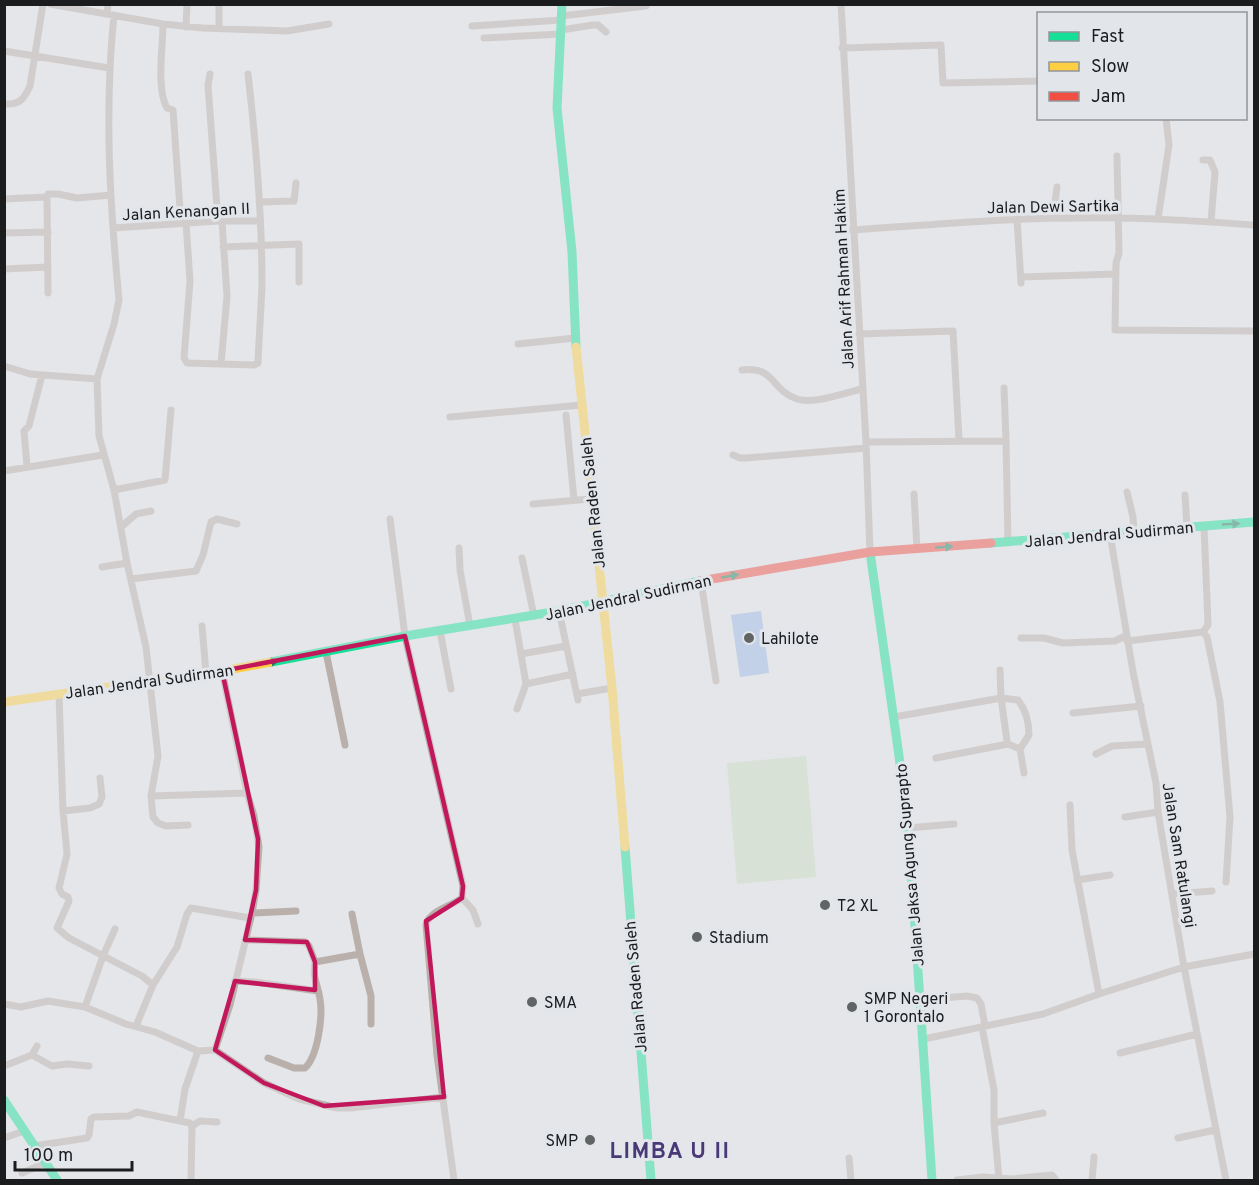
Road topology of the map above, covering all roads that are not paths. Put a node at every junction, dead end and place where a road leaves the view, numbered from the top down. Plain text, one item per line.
1 (43, 4) edge
2 (50, 4) edge
3 (108, 4) edge
4 (186, 4) edge
5 (219, 4) edge
6 (562, 4) edge
7 (840, 4) edge
8 (646, 6) edge
9 (111, 14) junction
10 (163, 24) junction
11 (329, 24) dead end
12 (561, 25) junction
13 (472, 26) dead end
14 (186, 27) junction
15 (219, 28) junction
16 (606, 32) dead end
17 (484, 38) dead end
18 (842, 48) junction
19 (4, 51) edge
20 (36, 56) junction
21 (109, 68) junction
22 (210, 74) dead end
23 (248, 74) dead end
24 (1037, 81) edge
25 (4, 104) edge
26 (1166, 120) edge
27 (1117, 156) dead end
28 (1203, 160) dead end
29 (296, 183) dead end
30 (1057, 187) dead end
31 (111, 195) junction
32 (47, 197) junction
33 (4, 199) edge
34 (259, 202) junction
35 (1053, 218) junction
36 (1117, 218) junction
37 (1017, 219) junction
38 (1158, 219) junction
39 (220, 221) junction
40 (260, 221) junction
41 (1211, 222) junction
42 (183, 223) junction
43 (1254, 225) edge
44 (113, 228) junction
45 (852, 230) junction
46 (48, 232) junction
47 (4, 233) edge
48 (261, 246) junction
49 (223, 247) junction
50 (48, 267) junction
51 (4, 269) edge
52 (1116, 274) junction
53 (299, 282) dead end
54 (48, 293) dead end
55 (1254, 331) edge
56 (859, 334) junction
57 (575, 338) junction
58 (518, 344) dead end
59 (221, 364) junction
60 (4, 366) edge
61 (742, 370) dead end
62 (42, 375) junction
63 (97, 379) junction
64 (1004, 388) dead end
65 (862, 389) junction
66 (582, 405) junction
67 (171, 410) dead end
68 (566, 415) dead end
69 (450, 417) dead end
70 (959, 440) junction
71 (1005, 441) junction
72 (866, 445) junction
73 (103, 455) junction
74 (733, 455) dead end
75 (27, 467) junction
76 (4, 471) edge
77 (114, 490) junction
78 (1127, 492) dead end
79 (914, 495) dead end
80 (1185, 495) dead end
81 (591, 499) junction
82 (574, 500) junction
83 (533, 504) dead end
84 (151, 511) dead end
85 (390, 519) dead end
86 (1254, 522) edge
87 (237, 525) dead end
88 (1204, 525) junction
89 (121, 527) junction
90 (1186, 527) junction
91 (1134, 532) junction
92 (1110, 534) junction
93 (1008, 543) junction
94 (459, 548) dead end
95 (917, 549) junction
96 (870, 552) junction
97 (522, 558) dead end
98 (127, 563) junction
99 (102, 567) dead end
100 (130, 579) junction
101 (701, 581) junction
102 (602, 601) junction
103 (560, 612) junction
104 (534, 616) junction
105 (515, 619) junction
106 (202, 626) dead end
107 (470, 626) junction
108 (440, 631) junction
109 (1203, 632) junction
110 (405, 636) junction
111 (1021, 638) dead end
112 (1127, 638) junction
113 (566, 646) junction
114 (326, 652) junction
115 (521, 654) junction
116 (1000, 670) dead end
117 (222, 671) junction
118 (206, 673) junction
119 (573, 674) junction
120 (151, 681) junction
121 (716, 681) dead end
122 (526, 684) junction
123 (612, 688) junction
124 (451, 689) dead end
125 (58, 694) junction
126 (1001, 698) junction
127 (4, 702) edge
128 (1141, 706) junction
129 (517, 709) dead end
130 (1073, 713) dead end
131 (894, 717) junction
132 (1008, 744) junction
133 (1148, 744) junction
134 (345, 745) dead end
135 (1020, 749) junction
136 (1096, 754) dead end
137 (936, 758) dead end
138 (1024, 773) dead end
139 (100, 778) dead end
140 (247, 793) junction
141 (151, 795) junction
142 (1070, 805) dead end
143 (63, 811) junction
144 (1158, 812) junction
145 (1125, 817) dead end
146 (954, 824) dead end
147 (188, 825) dead end
148 (908, 828) junction
149 (1110, 874) dead end
150 (1077, 880) junction
151 (1226, 882) dead end
152 (1212, 891) dead end
153 (1173, 894) junction
154 (462, 898) junction
155 (296, 911) dead end
156 (352, 914) dead end
157 (251, 915) junction
158 (478, 924) dead end
159 (115, 929) dead end
160 (245, 940) junction
161 (360, 954) junction
162 (1254, 954) edge
163 (103, 956) junction
164 (315, 962) junction
165 (1184, 968) junction
166 (235, 981) junction
167 (153, 985) junction
168 (318, 991) junction
169 (1100, 994) junction
170 (920, 1000) junction
171 (4, 1004) edge
172 (85, 1007) junction
173 (371, 1024) dead end
174 (136, 1026) junction
175 (984, 1027) junction
176 (1197, 1034) junction
177 (924, 1039) junction
178 (38, 1046) dead end
179 (215, 1050) junction
180 (198, 1051) junction
181 (1120, 1053) dead end
182 (32, 1055) junction
183 (268, 1058) dead end
184 (4, 1066) edge
185 (89, 1066) dead end
186 (444, 1097) junction
187 (4, 1100) edge
188 (1043, 1113) dead end
189 (180, 1121) junction
190 (216, 1122) dead end
191 (994, 1123) junction
192 (192, 1126) junction
193 (1215, 1130) junction
194 (24, 1131) junction
195 (4, 1138) edge
196 (1178, 1138) dead end
197 (34, 1146) junction
198 (1094, 1157) dead end
199 (849, 1158) dead end
200 (45, 1163) junction
201 (22, 1173) dead end
202 (999, 1179) junction
203 (57, 1180) edge
204 (191, 1180) edge
205 (454, 1180) edge
206 (651, 1180) edge
207 (851, 1180) edge
208 (932, 1180) edge
209 (957, 1180) edge
210 (1056, 1180) edge
211 (1092, 1180) edge
212 (1226, 1180) edge

1 - 20 street
2 - 9 street
3 - 9 street
4 - 14 street
5 - 15 street
6 - 12 main road, Jalan Raden Saleh
7 - 18 street, Jalan Arif Rahman Hakim
8 - 12 street
9 - 10 street
9 - 21 street
10 - 14 street
10 - 42 street
11 - 15 street
12 - 13 street
12 - 16 street
12 - 17 street
12 - 57 main road, Jalan Raden Saleh
14 - 15 street
18 - 24 street
18 - 45 street, Jalan Arif Rahman Hakim
19 - 20 street
20 - 21 street
20 - 25 street
21 - 31 street
22 - 39 street
23 - 34 street
26 - 38 street
27 - 36 street
28 - 41 street
29 - 34 street
30 - 35 street
31 - 32 street
31 - 44 street
32 - 33 street
32 - 46 street
34 - 40 street
35 - 36 street, Jalan Dewi Sartika
35 - 37 street, Jalan Dewi Sartika
36 - 38 street, Jalan Dewi Sartika
36 - 52 street
37 - 45 street, Jalan Dewi Sartika
37 - 52 street
38 - 41 street, Jalan Dewi Sartika
39 - 40 street, Jalan Kenangan II
39 - 42 street, Jalan Kenangan II
39 - 49 street
40 - 48 street
41 - 43 street, Jalan Dewi Sartika
42 - 44 street, Jalan Kenangan II
42 - 59 street
44 - 63 street
45 - 56 street, Jalan Arif Rahman Hakim
46 - 47 street
46 - 50 street
48 - 49 street
48 - 53 street
48 - 59 street
49 - 59 street
50 - 51 street
50 - 54 street
52 - 55 street
56 - 65 street, Jalan Arif Rahman Hakim
56 - 70 street
57 - 58 street
57 - 66 main road, Jalan Raden Saleh
60 - 62 street
61 - 65 street
62 - 63 street
62 - 75 street
63 - 73 street
64 - 71 street
65 - 72 street, Jalan Arif Rahman Hakim
66 - 69 street
66 - 81 main road, Jalan Raden Saleh
67 - 77 street
68 - 82 street
70 - 71 street
70 - 72 street
71 - 93 street
72 - 74 street
72 - 96 street, Jalan Arif Rahman Hakim
73 - 75 street
73 - 77 street
75 - 76 street
77 - 89 street
78 - 91 street
79 - 95 street
80 - 90 street
81 - 82 street
81 - 102 main road, Jalan Raden Saleh
82 - 83 street
84 - 89 street
85 - 110 street
88 -> 86 main road, Jalan Jendral Sudirman
87 - 100 street
88 - 90 main road, Jalan Jendral Sudirman
88 - 109 street
89 - 98 street
90 - 91 main road, Jalan Jendral Sudirman
91 - 92 main road, Jalan Jendral Sudirman
92 - 93 main road, Jalan Jendral Sudirman
92 - 112 street, Jalan Sam Ratulangi
95 -> 93 main road, Jalan Jendral Sudirman
94 - 107 street
95 - 96 main road, Jalan Jendral Sudirman
101 -> 96 main road, Jalan Jendral Sudirman
96 - 131 main road, Jalan Jaksa Agung Suprapto
97 - 104 street
98 - 99 street
98 - 100 street
100 - 120 street
101 - 102 main road, Jalan Jendral Sudirman
101 - 121 street
102 - 103 main road, Jalan Jendral Sudirman
102 - 123 main road, Jalan Raden Saleh
103 - 104 main road, Jalan Jendral Sudirman
103 - 113 street
104 - 105 main road, Jalan Jendral Sudirman
105 - 107 main road, Jalan Jendral Sudirman
105 - 115 street
106 - 118 street
107 - 108 main road, Jalan Jendral Sudirman
108 - 110 main road, Jalan Jendral Sudirman
108 - 124 street
109 - 112 street
109 - 151 street
110 - 114 main road, Jalan Jendral Sudirman
110 - 154 street
111 - 112 street
112 - 128 street, Jalan Sam Ratulangi
113 - 115 street
113 - 119 street
117 -> 114 main road, Jalan Jendral Sudirman
114 - 134 street
115 - 122 street
116 - 126 street
117 - 118 main road, Jalan Jendral Sudirman
117 - 140 street
118 - 120 main road, Jalan Jendral Sudirman
119 - 122 street
119 - 123 street
120 - 125 main road, Jalan Jendral Sudirman
120 - 141 street
122 - 129 street
123 - 206 main road, Jalan Raden Saleh
125 - 127 main road, Jalan Jendral Sudirman
125 - 143 street
126 - 131 street
126 - 132 street
126 - 135 street
128 - 130 street
128 - 133 street, Jalan Sam Ratulangi
131 - 148 main road, Jalan Jaksa Agung Suprapto
132 - 135 street
132 - 137 street
133 - 136 street
133 - 144 street, Jalan Sam Ratulangi
135 - 138 street
139 - 143 street
140 - 141 street
140 - 157 street
141 - 147 street
142 - 150 street
143 - 163 street
144 - 145 street
144 - 153 street, Jalan Sam Ratulangi
146 - 148 street
148 - 170 main road, Jalan Jaksa Agung Suprapto
149 - 150 street
150 - 169 street
152 - 153 street
153 - 165 street, Jalan Sam Ratulangi
154 - 158 street
154 - 186 street
155 - 157 street
156 - 161 street
157 - 160 street
157 - 167 street
159 - 163 street
160 - 164 street
160 - 166 street
161 - 164 street
161 - 173 street
162 - 165 street
163 - 167 street
163 - 172 street
164 - 168 street
165 - 169 street
165 - 176 street, Jalan Sam Ratulangi
166 - 168 street
166 - 179 street
167 - 174 street
168 - 183 street
169 - 175 street
170 - 175 street
170 - 177 main road, Jalan Jaksa Agung Suprapto
171 - 172 street
172 - 174 street
174 - 180 street
175 - 177 street
175 - 191 street
176 - 181 street
176 - 193 street, Jalan Sam Ratulangi
177 - 208 main road, Jalan Jaksa Agung Suprapto
178 - 182 street
179 - 180 street
179 - 186 street
180 - 189 street
182 - 184 street
182 - 185 street
186 - 205 street
187 - 194 main road
188 - 191 street
189 - 192 street
189 - 197 street
190 - 192 street
191 - 202 street
192 - 204 street
193 - 196 street
193 - 212 street, Jalan Sam Ratulangi
194 - 195 street
194 - 197 main road
197 - 200 main road
198 - 211 street
199 - 207 street
200 - 201 street
200 - 203 main road
202 - 209 street
202 - 210 street

